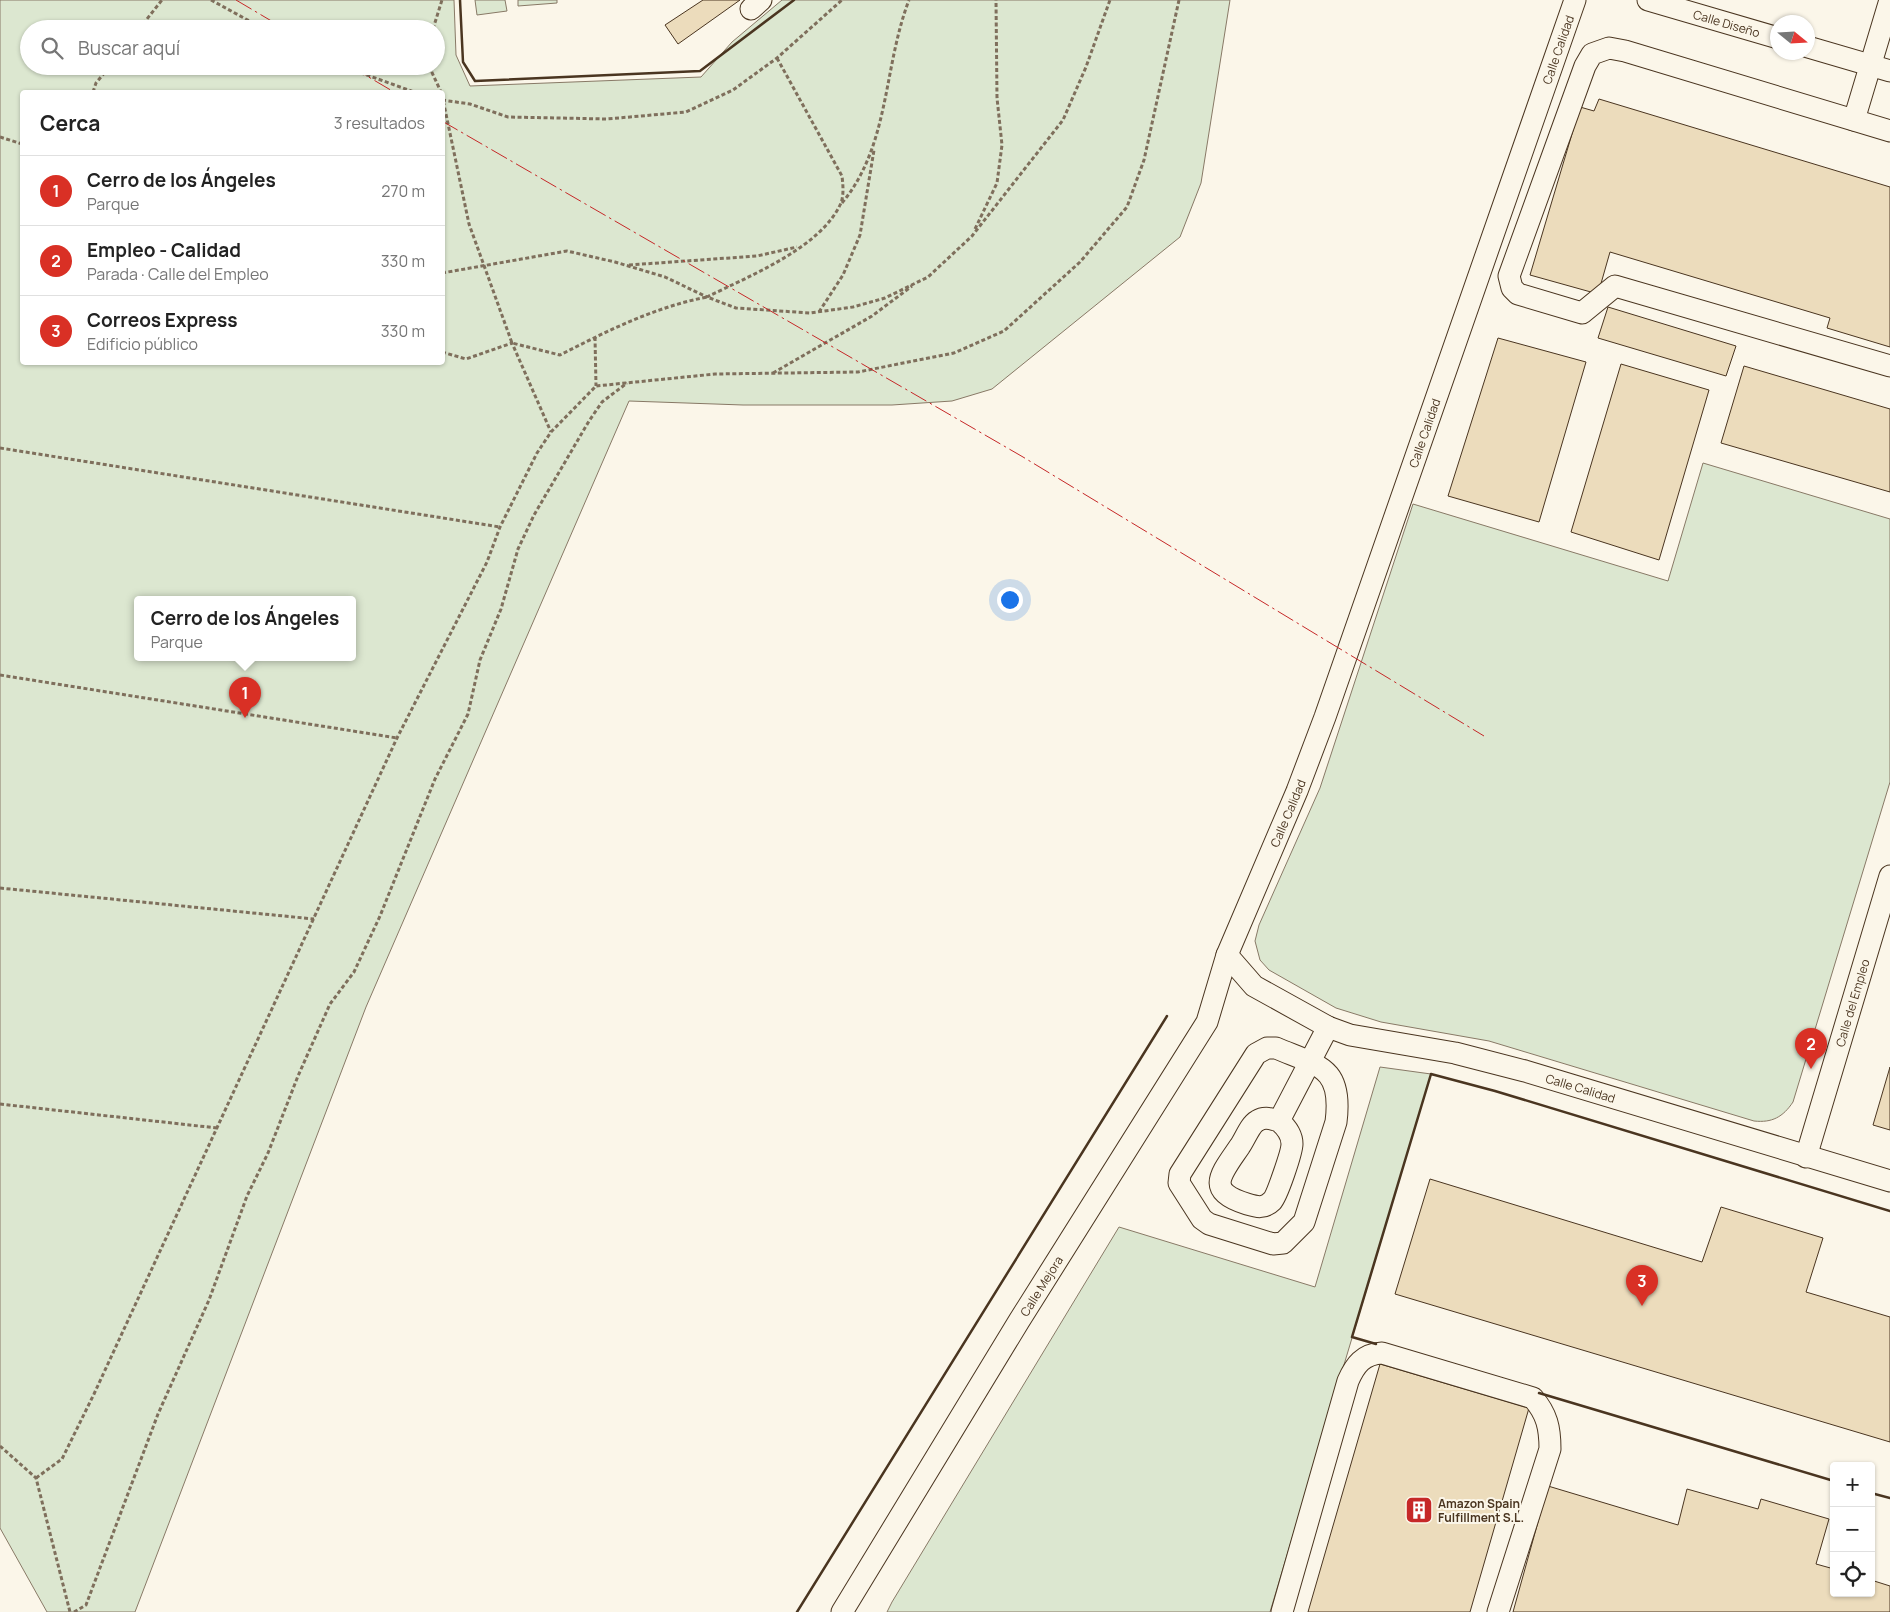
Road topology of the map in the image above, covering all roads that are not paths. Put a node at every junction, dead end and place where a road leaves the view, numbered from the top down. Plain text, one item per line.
1 (1575, 0) edge
2 (1648, 0) edge
3 (1890, 0) edge
4 (1770, 36) edge
5 (1815, 49) edge
6 (1880, 68) edge
7 (1854, 120) junction
8 (1890, 131) edge
9 (1890, 366) edge
10 (1890, 876) edge
11 (1227, 954) junction
12 (1328, 1027) junction
13 (1310, 1062) junction
14 (1279, 1121) dead end
15 (1806, 1157) junction
16 (1890, 1181) edge
17 (842, 1612) edge
18 (1282, 1612) edge
19 (1498, 1612) edge

1 - 11 street, Calle Calidad
2 - 4 street, Calle Diseño
3 - 6 street
5 - 6 street
6 - 7 street
7 - 8 street
7 - 9 street
10 - 15 street, Calle del Empleo
11 - 12 street, Calle Calidad
11 - 17 street, Calle Mejora
12 - 13 street
12 - 15 street, Calle Calidad
13 - 13 street
13 - 14 street
15 - 16 street, Calle Calidad
18 - 19 street

